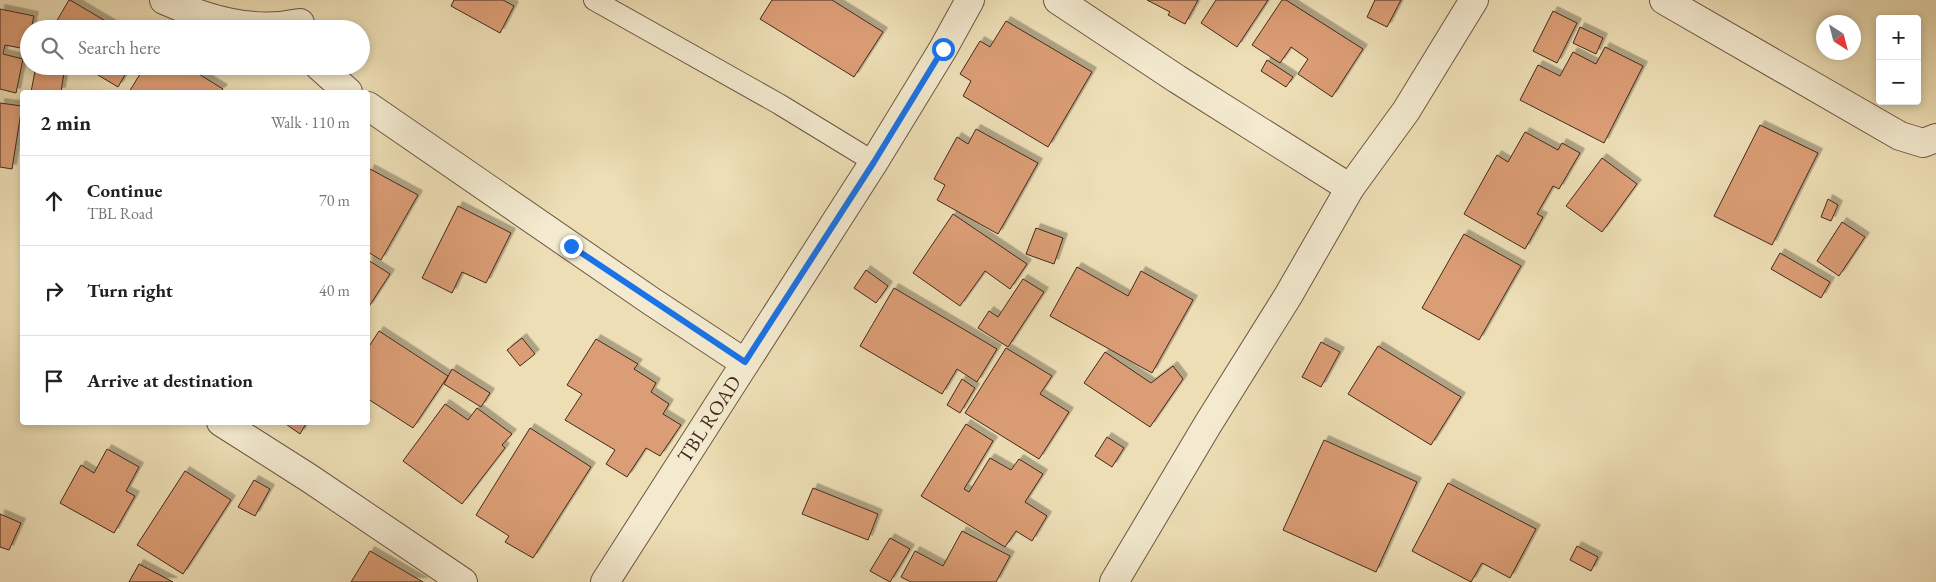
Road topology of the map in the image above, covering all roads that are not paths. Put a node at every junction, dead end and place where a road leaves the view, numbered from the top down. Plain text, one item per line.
1 (164, 0) edge
2 (594, 0) edge
3 (970, 0) edge
4 (1058, 0) edge
5 (1474, 0) edge
6 (1664, 0) edge
7 (217, 20) edge
8 (329, 75) edge
9 (346, 90) edge
10 (370, 107) edge
11 (1936, 138) edge
12 (874, 162) junction
13 (1350, 188) junction
14 (745, 362) junction
15 (226, 425) edge
16 (463, 582) edge
17 (605, 582) edge
18 (1114, 582) edge

1 - 7 street
2 - 12 lane
3 - 12 street, TBL ROAD
4 - 13 street
5 - 13 street
6 - 11 street
8 - 9 street
10 - 14 street
12 - 14 street, TBL ROAD
13 - 18 street
14 - 17 street, TBL ROAD
15 - 16 street

